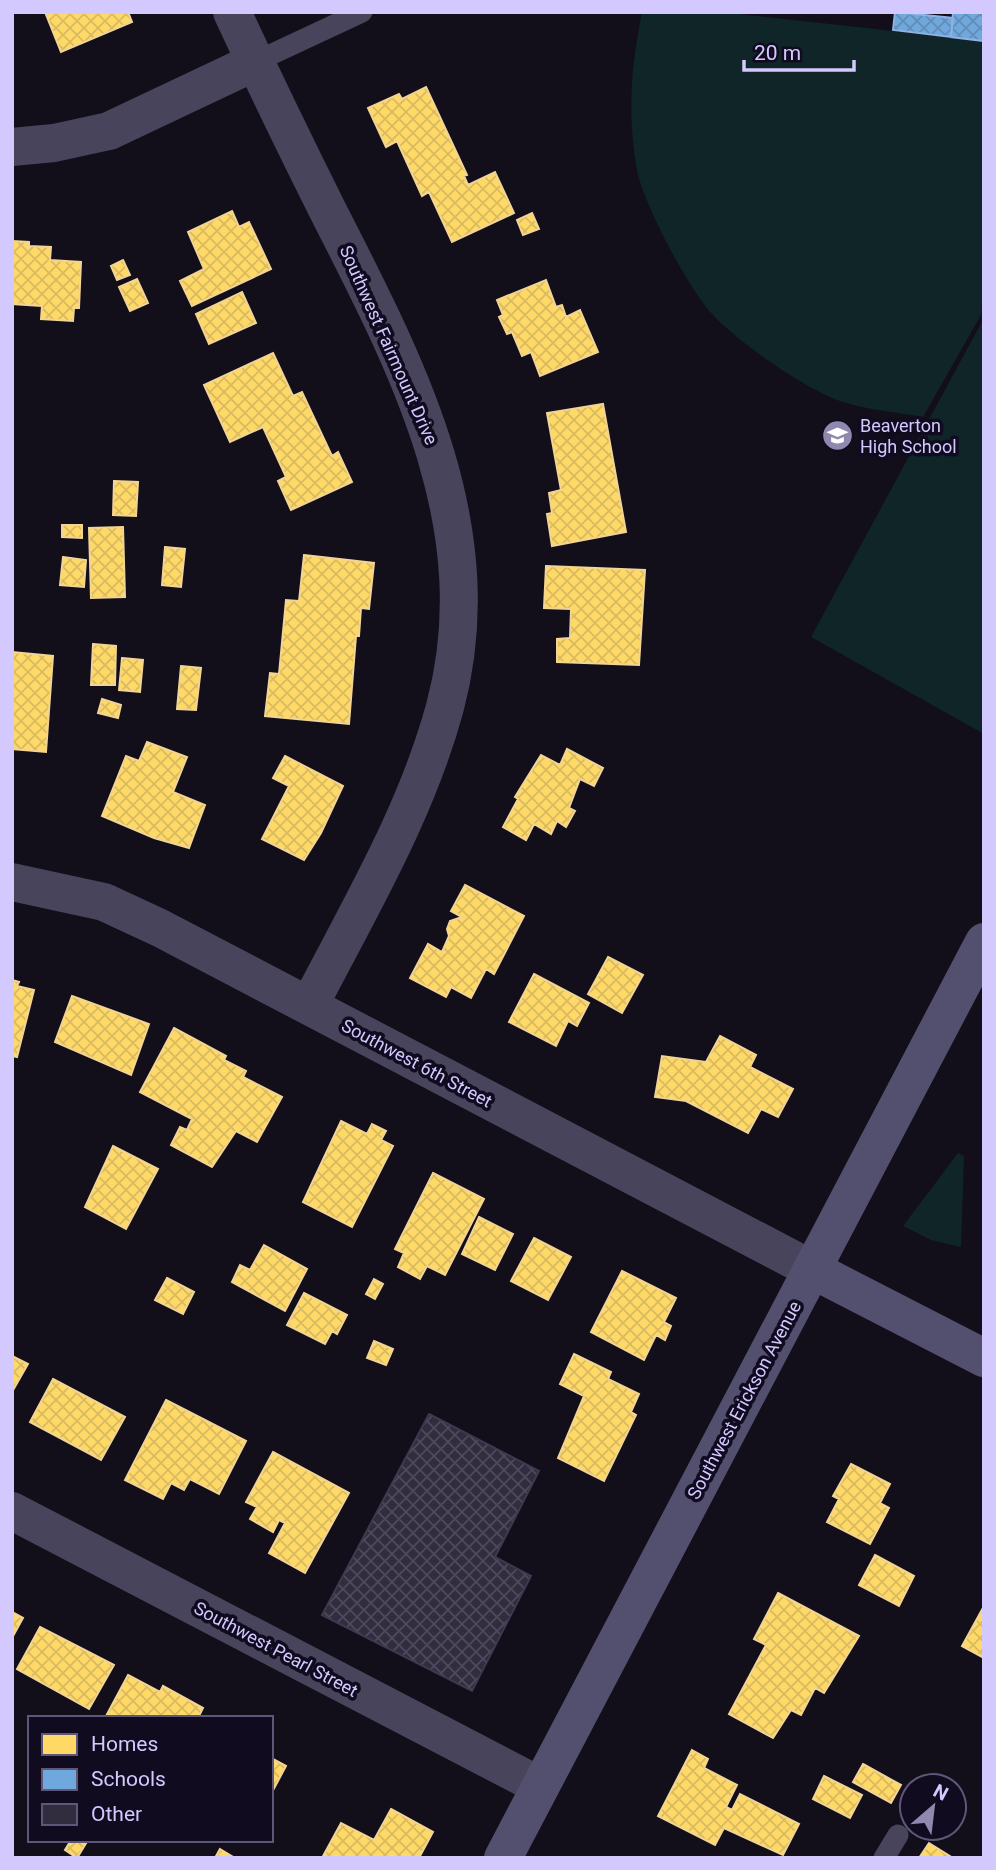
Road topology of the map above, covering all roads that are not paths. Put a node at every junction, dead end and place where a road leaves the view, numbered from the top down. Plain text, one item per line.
1 (232, 12) edge
2 (362, 12) edge
3 (255, 62) junction
4 (12, 147) edge
5 (12, 882) edge
6 (984, 942) edge
7 (309, 1006) junction
8 (813, 1270) junction
9 (984, 1358) edge
10 (12, 1511) edge
11 (540, 1786) junction
12 (898, 1835) dead end
13 (503, 1858) edge
14 (884, 1858) edge

1 - 3 street, Southwest Fairmount Drive
2 - 3 lane
3 - 4 street
3 - 7 street, Southwest Fairmount Drive
5 - 7 street, Southwest 6th Street
6 - 8 street, Southwest Erickson Avenue
7 - 8 street, Southwest 6th Street
8 - 9 street
8 - 11 street, Southwest Erickson Avenue
10 - 11 street, Southwest Pearl Street
11 - 13 street, Southwest Erickson Avenue
12 - 14 lane

